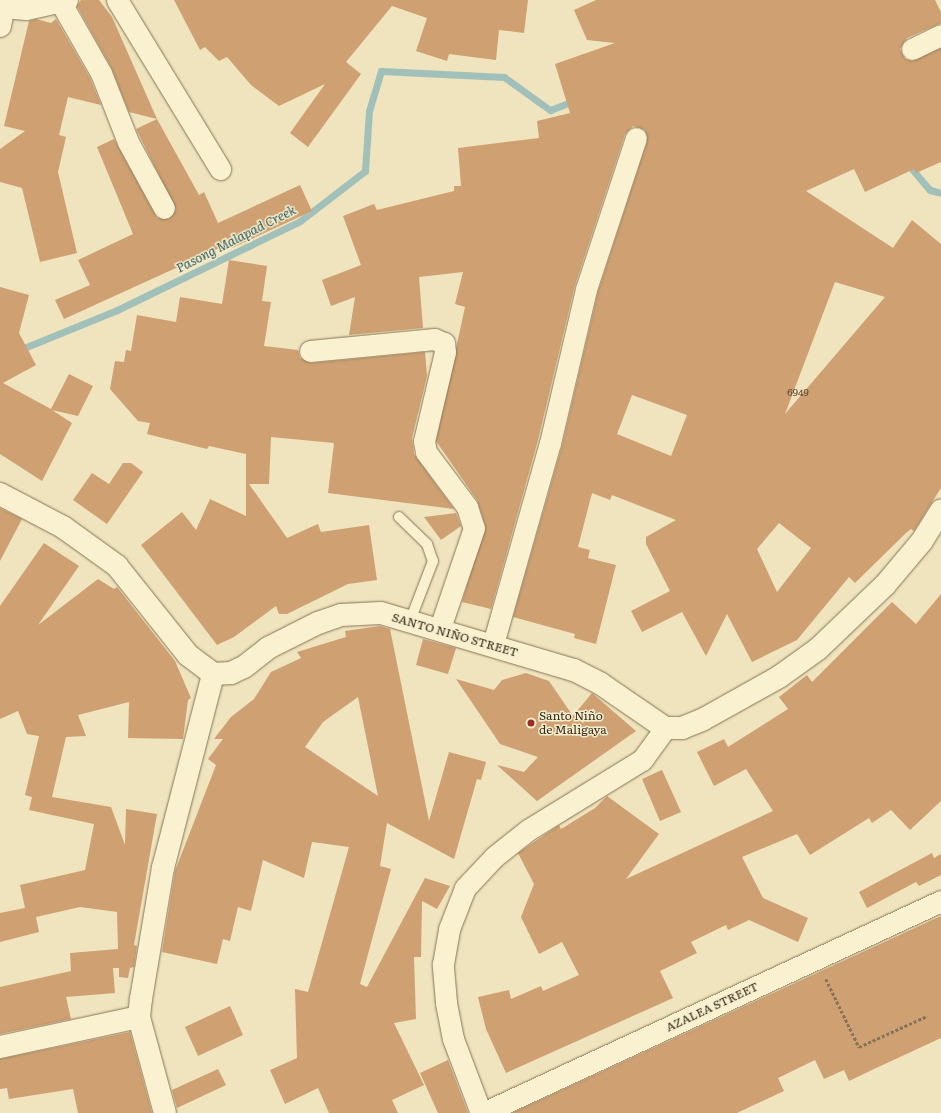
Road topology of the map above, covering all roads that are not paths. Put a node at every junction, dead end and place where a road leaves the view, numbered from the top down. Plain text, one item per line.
1 (117, 0) edge
2 (64, 1) edge
3 (3, 11) edge
4 (941, 35) edge
5 (912, 49) dead end
6 (636, 138) dead end
7 (220, 168) dead end
8 (164, 208) dead end
9 (310, 351) dead end
10 (0, 494) edge
11 (941, 511) edge
12 (400, 517) dead end
13 (410, 621) junction
14 (440, 628) junction
15 (492, 644) junction
16 (213, 674) junction
17 (665, 728) junction
18 (941, 901) edge
19 (139, 1017) junction
20 (0, 1047) edge
21 (165, 1113) edge
22 (482, 1113) edge

1 - 7 street
2 - 3 street
2 - 8 street
4 - 5 street
6 - 15 street
9 - 14 street
10 - 16 main road
11 - 17 main road
12 - 13 lane
13 - 14 main road, SANTO NIÑO STREET
13 - 16 main road, SANTO NIÑO STREET
14 - 15 main road, SANTO NIÑO STREET
15 - 17 main road, SANTO NIÑO STREET
16 - 19 main road
17 - 22 street
18 - 22 street, AZALEA STREET
19 - 20 main road
19 - 21 main road

